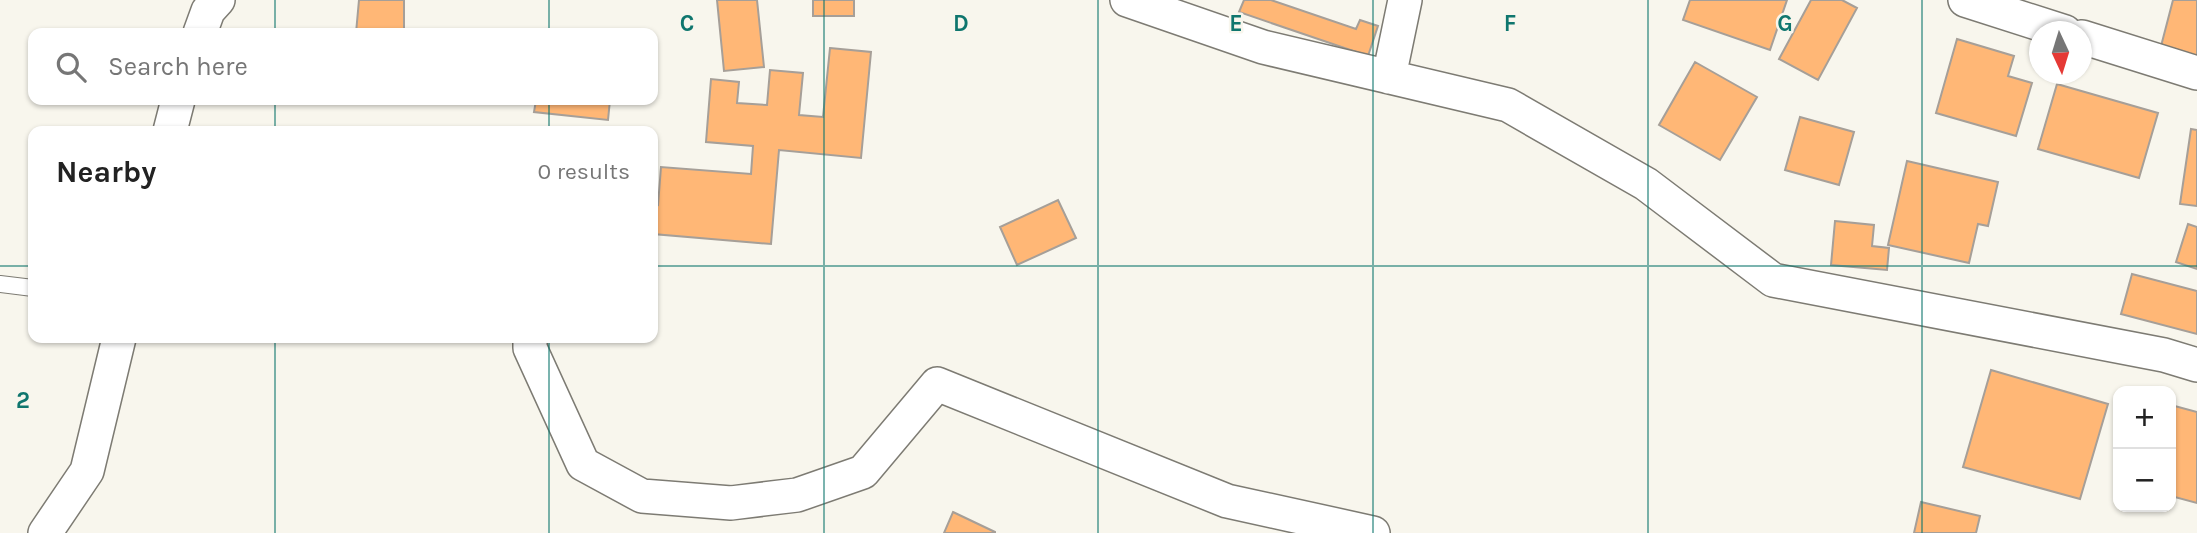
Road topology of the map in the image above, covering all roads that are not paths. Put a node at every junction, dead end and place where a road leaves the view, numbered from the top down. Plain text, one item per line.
1 (218, 0) edge
2 (1127, 0) edge
3 (1405, 0) edge
4 (1965, 0) edge
5 (2031, 21) edge
6 (202, 28) edge
7 (2092, 40) edge
8 (2197, 73) edge
9 (1389, 77) junction
10 (177, 105) edge
11 (171, 126) edge
12 (0, 284) edge
13 (28, 287) edge
14 (118, 343) edge
15 (530, 343) edge
16 (2197, 365) edge
17 (45, 533) edge
18 (1373, 533) edge

1 - 6 street
2 - 9 street
3 - 9 street
4 - 5 street
7 - 8 street
9 - 16 street
10 - 11 street
12 - 13 lane
14 - 17 street
15 - 18 street

